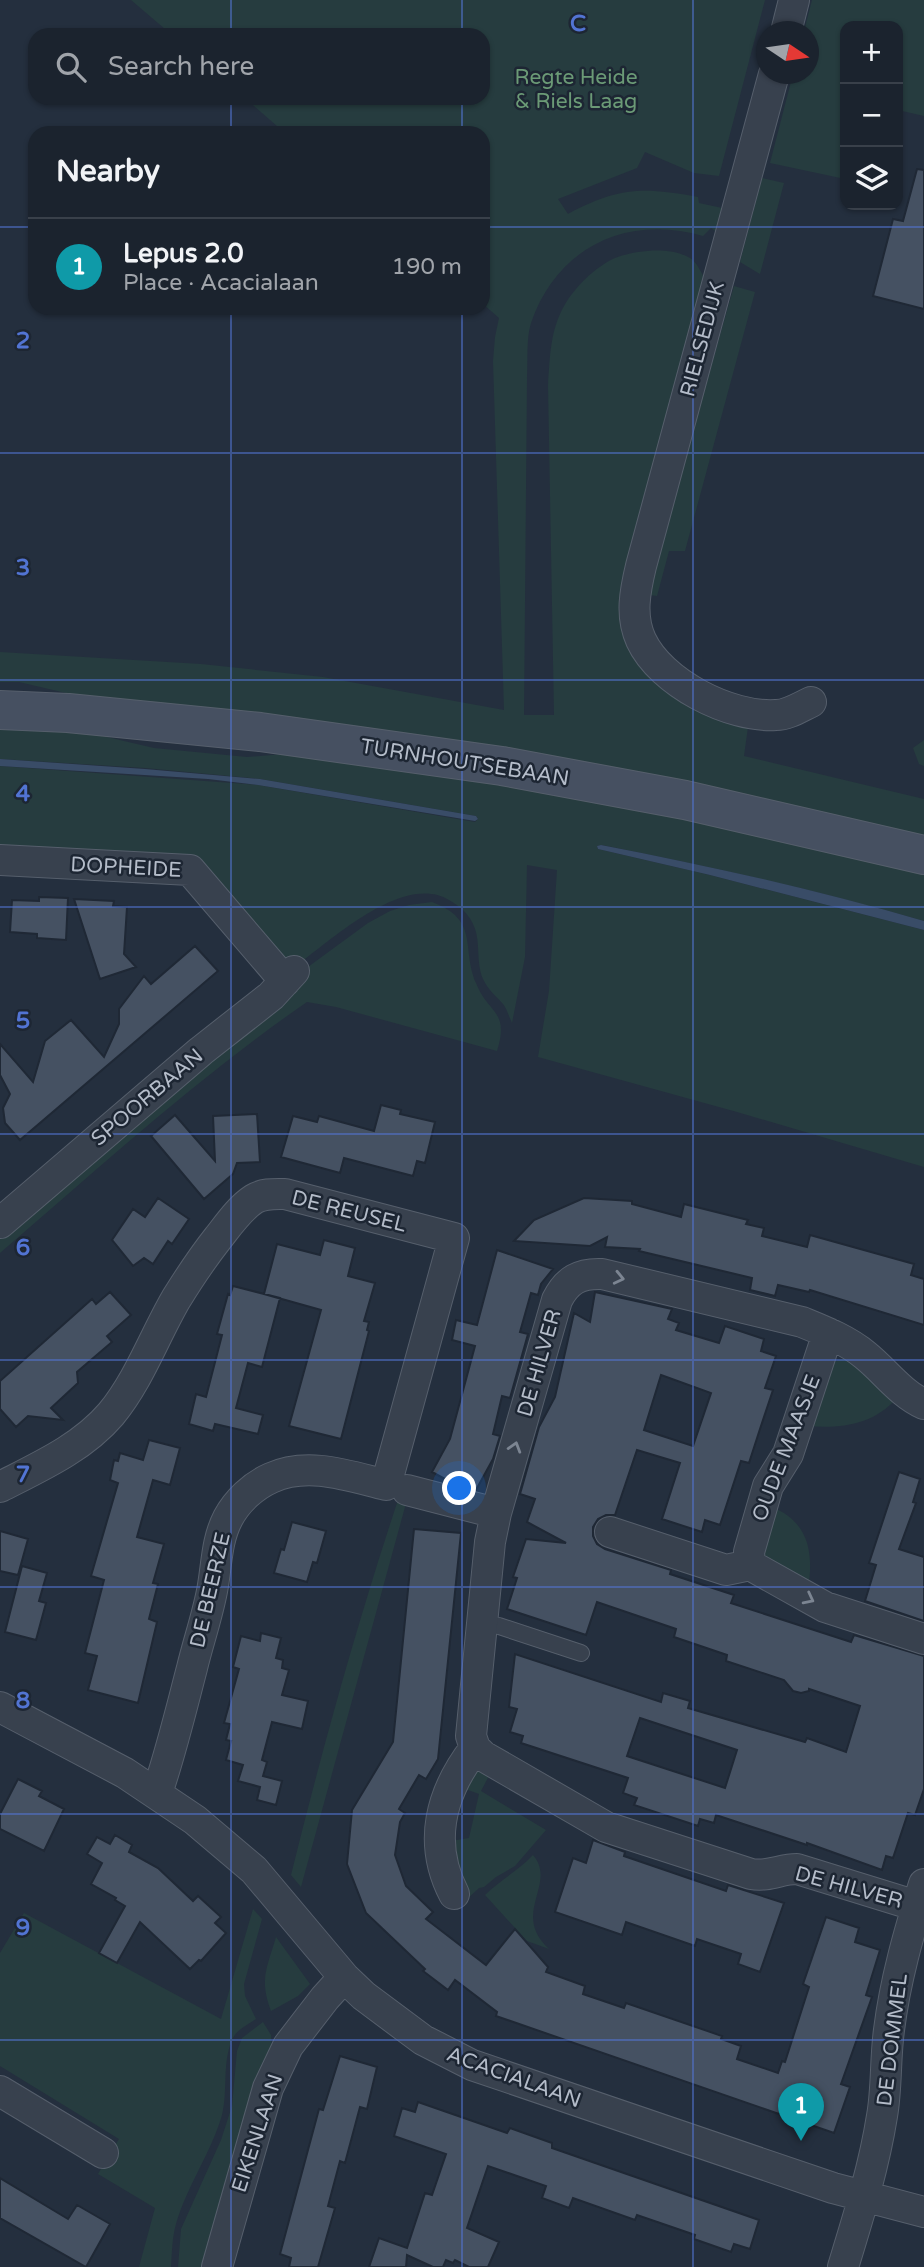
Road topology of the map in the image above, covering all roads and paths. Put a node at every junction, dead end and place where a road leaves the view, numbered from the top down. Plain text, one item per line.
1 (794, 0) edge
2 (789, 21) edge
3 (771, 84) edge
4 (811, 702) dead end
5 (0, 710) edge
6 (924, 855) edge
7 (0, 860) edge
8 (290, 976) joint
9 (0, 1223) edge
10 (828, 1333) junction
11 (924, 1404) edge
12 (0, 1487) edge
13 (397, 1487) junction
14 (496, 1513) junction
15 (610, 1532) dead end
16 (750, 1565) junction
17 (482, 1623) junction
18 (924, 1639) edge
19 (581, 1653) dead end
20 (0, 1707) edge
21 (475, 1748) junction
22 (158, 1793) junction
23 (454, 1894) dead end
24 (920, 1895) edge
25 (915, 1949) edge
26 (344, 1977) junction
27 (0, 2091) edge
28 (103, 2153) dead end
29 (863, 2196) junction
30 (924, 2212) edge
31 (217, 2267) edge
32 (843, 2267) edge

1 - 2 street
3 - 4 street, RIELSEDIJK
5 - 6 main road, TURNHOUTSEBAAN
7 - 8 street, DOPHEIDE
8 - 9 street, SPOORBAAN
10 - 11 street, DE HILVER
14 -> 10 street, DE HILVER
10 - 16 street, OUDE MAASJE
12 - 13 street, DE REUSEL
13 - 14 street, DE BEERZE
13 - 22 street, DE BEERZE
14 - 17 street, DE HILVER
15 - 16 street
16 -> 18 street
17 - 19 lane
17 - 21 street, DE HILVER
20 - 22 street, ACACIALAAN
21 - 23 street
21 - 24 street, DE HILVER
22 - 26 street, ACACIALAAN
24 - 25 street, DE DOMMEL
25 - 29 street, DE DOMMEL
26 - 29 street, ACACIALAAN
26 - 31 street, EIKENLAAN
27 - 28 street
29 - 30 street, ACACIALAAN
29 - 32 street, DE DOMMEL

